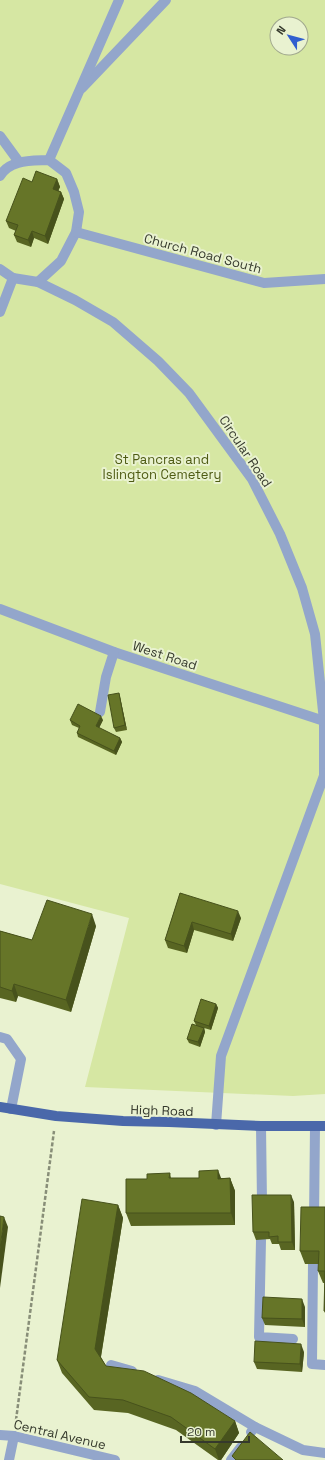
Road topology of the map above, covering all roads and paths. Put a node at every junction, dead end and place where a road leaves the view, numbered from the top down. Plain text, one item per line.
1 (119, 0) edge
2 (166, 0) edge
3 (76, 94) junction
4 (0, 136) edge
5 (49, 160) junction
6 (19, 162) junction
7 (0, 176) edge
8 (76, 232) junction
9 (0, 269) edge
10 (13, 278) junction
11 (325, 279) edge
12 (38, 282) junction
13 (0, 312) edge
14 (0, 610) edge
15 (114, 652) junction
16 (100, 712) dead end
17 (324, 721) junction
18 (325, 774) edge
19 (0, 1037) edge
20 (0, 1107) edge
21 (11, 1109) junction
22 (56, 1116) junction
23 (216, 1125) junction
24 (261, 1126) junction
25 (325, 1126) edge
26 (314, 1127) junction
27 (262, 1203) edge
28 (314, 1220) edge
29 (260, 1240) edge
30 (313, 1264) edge
31 (293, 1339) dead end
32 (111, 1365) edge
33 (325, 1365) edge
34 (255, 1427) junction
35 (0, 1435) edge
36 (14, 1436) junction
37 (325, 1453) edge
38 (9, 1460) edge
39 (115, 1460) edge
40 (231, 1460) edge

1 - 3 street
2 - 3 street
3 - 5 street
4 - 6 street
5 - 6 street
5 - 8 street
6 - 7 street
8 - 11 street, Church Road South
8 - 12 street
9 - 10 street, Circular Road
10 - 12 street, Circular Road
10 - 13 street
12 - 17 street, Circular Road
14 - 15 street, West Road
15 - 16 street
15 - 17 street, West Road
17 - 18 street, Circular Road
18 - 23 street
19 - 21 street
20 - 21 main road, High Road
21 - 22 main road, High Road
22 - 23 main road, High Road
22 - 36 path
23 - 24 main road, High Road
24 - 26 main road, High Road
24 - 27 street
25 - 26 main road, High Road
26 - 28 street
29 - 31 street
30 - 33 street
32 - 34 street
34 - 37 street
34 - 40 street
35 - 36 street, Central Avenue
36 - 38 street
36 - 39 street, Central Avenue

